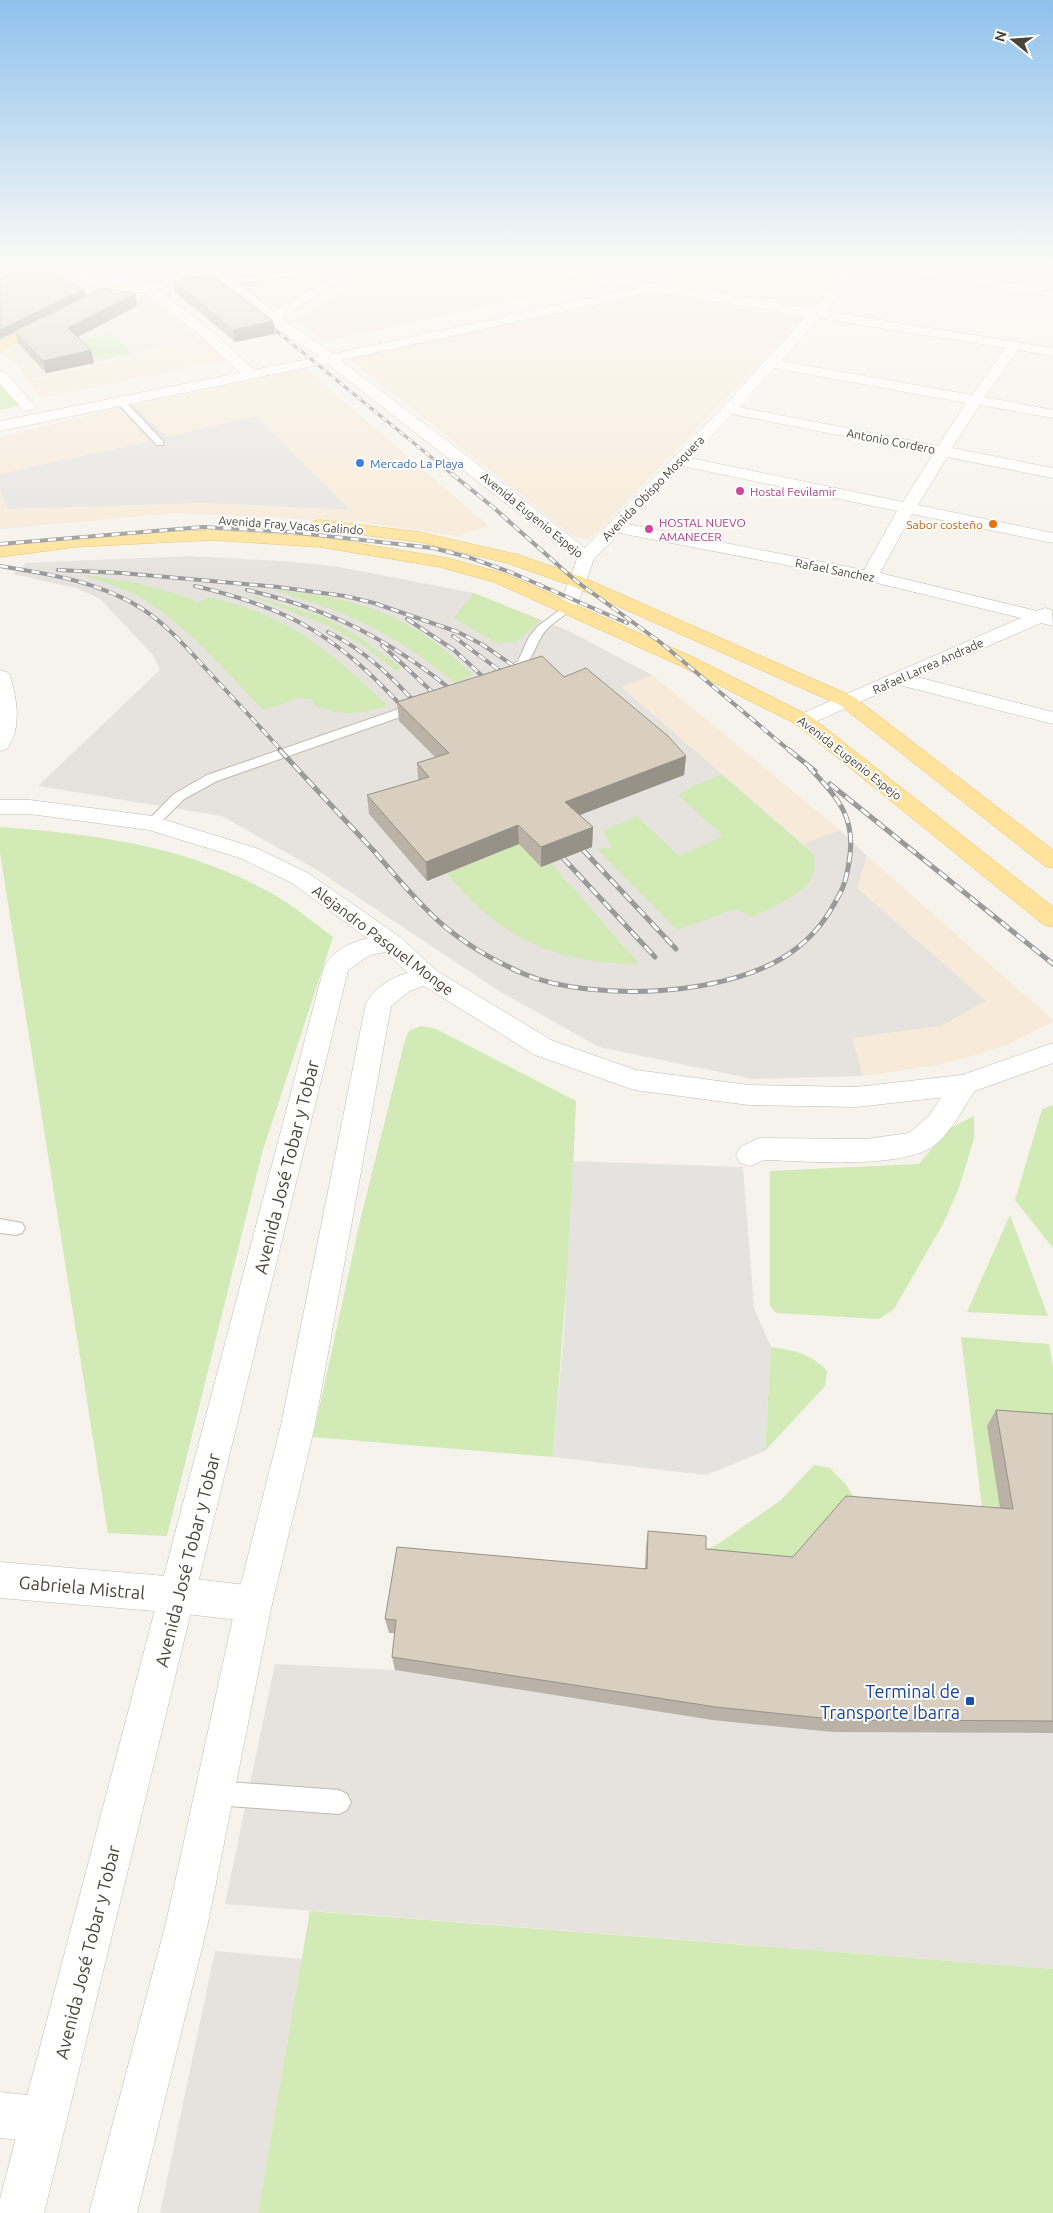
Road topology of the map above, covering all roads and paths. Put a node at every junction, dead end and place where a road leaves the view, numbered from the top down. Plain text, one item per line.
1 (229, 366) edge
2 (242, 366) edge
3 (293, 366) edge
4 (338, 366) edge
5 (767, 366) edge
6 (782, 366) edge
7 (999, 366) edge
8 (0, 375) edge
9 (251, 375) junction
10 (974, 399) junction
11 (120, 401) junction
12 (28, 407) junction
13 (729, 409) junction
14 (0, 413) edge
15 (1053, 414) edge
16 (0, 426) edge
17 (160, 443) dead end
18 (943, 451) junction
19 (679, 461) junction
20 (1053, 473) edge
21 (907, 507) junction
22 (194, 519) dead end
23 (249, 521) dead end
24 (304, 524) dead end
25 (81, 525) dead end
26 (616, 527) junction
27 (53, 528) dead end
28 (1053, 538) edge
29 (0, 552) edge
30 (586, 557) junction
31 (869, 576) junction
32 (576, 581) junction
33 (568, 607) junction
34 (1048, 616) edge
35 (0, 676) edge
36 (496, 677) edge
37 (899, 679) junction
38 (433, 701) edge
39 (847, 701) junction
40 (1053, 718) edge
41 (803, 720) junction
42 (0, 746) edge
43 (0, 807) edge
44 (152, 823) junction
45 (1053, 861) edge
46 (1053, 919) edge
47 (391, 943) junction
48 (428, 977) junction
49 (1053, 1054) edge
50 (964, 1085) junction
51 (750, 1155) dead end
52 (0, 1580) edge
53 (178, 1594) junction
54 (254, 1604) junction
55 (215, 1792) junction
56 (339, 1802) dead end
57 (0, 2115) edge
58 (44, 2120) junction
59 (20, 2213) edge
60 (112, 2213) edge

1 - 12 street
2 - 9 street
3 - 9 street
4 - 30 street, Avenida Eugenio Espejo
5 - 13 street, Avenida Obispo Mosquera
6 - 10 street
7 - 10 street
8 - 12 street
9 - 11 street
10 - 15 street
10 - 18 street
11 - 16 street
11 - 17 lane
12 - 14 street
13 - 18 street, Antonio Cordero
13 - 19 street, Avenida Obispo Mosquera
18 - 20 street, Antonio Cordero
18 - 21 street
19 - 21 street
19 - 26 street, Avenida Obispo Mosquera
21 - 28 street
21 - 31 street
22 - 23 main road, Avenida Fray Vacas Galindo
24 - 32 main road, Avenida Fray Vacas Galindo
25 - 27 main road
26 - 30 street, Avenida Obispo Mosquera
26 - 31 street, Rafael Sanchez
29 - 33 main road, Avenida Fray Vacas Galindo
30 - 32 street, Avenida Eugenio Espejo
31 - 34 street, Rafael Sanchez
32 - 33 street, Avenida Eugenio Espejo
32 - 39 main road, Avenida Eugenio Espejo
33 - 36 lane
33 - 41 main road, Avenida Eugenio Espejo
34 - 37 street, Rafael Larrea Andrade
35 - 42 street
37 - 39 street, Rafael Larrea Andrade
37 - 40 street
38 - 44 lane
39 - 41 street, Rafael Larrea Andrade
39 - 45 main road, Avenida Eugenio Espejo
41 - 46 main road, Avenida Eugenio Espejo
43 - 44 street, Alejandro Pasquel Monge
44 - 47 street, Alejandro Pasquel Monge
47 - 48 street, Alejandro Pasquel Monge
47 - 53 street, Avenida José Tobar y Tobar
48 - 50 street, Alejandro Pasquel Monge
48 - 54 street
49 - 50 street, Alejandro Pasquel Monge
50 - 51 street
52 - 53 street, Gabriela Mistral
53 - 54 street, Gabriela Mistral
53 - 58 street, Avenida José Tobar y Tobar
54 - 55 street
55 - 56 lane
55 - 60 street
57 - 58 street
58 - 59 street, Avenida José Tobar y Tobar

